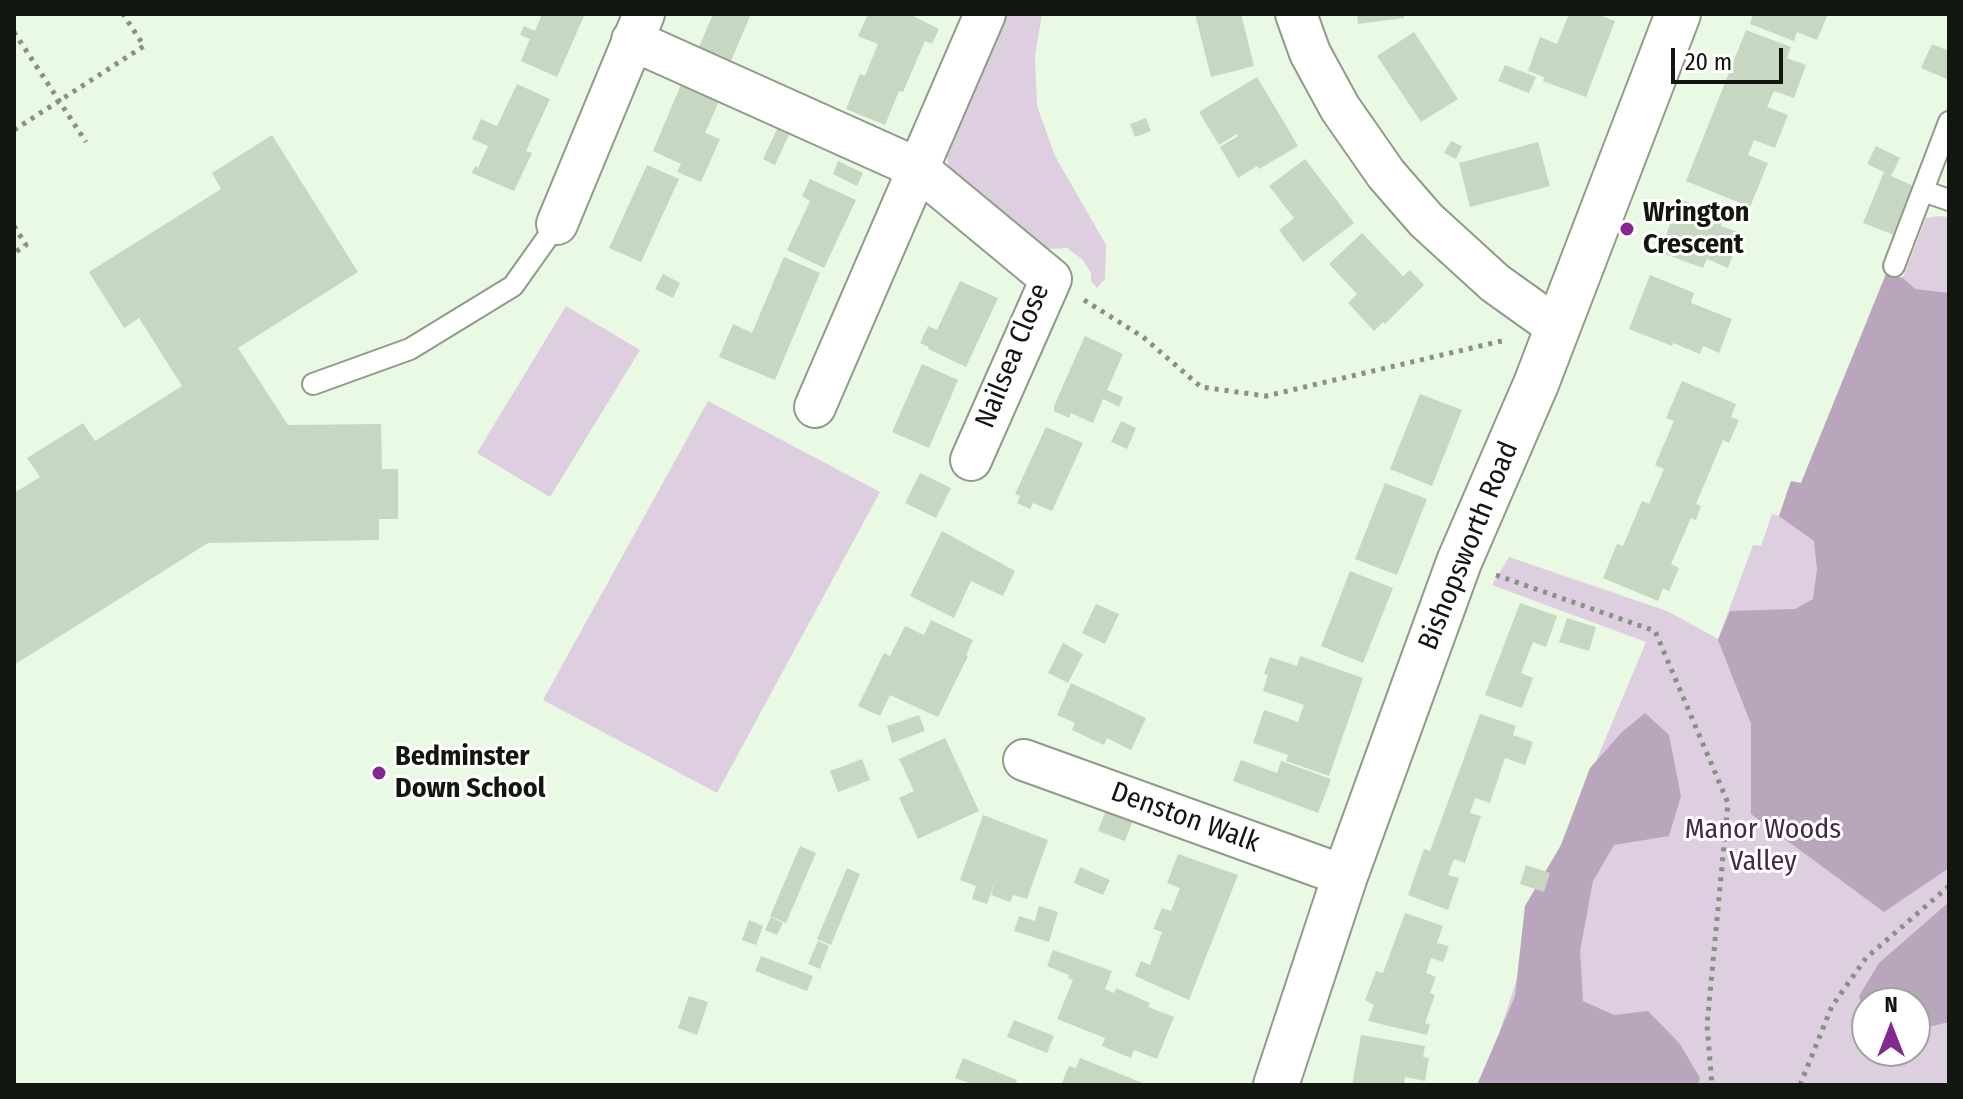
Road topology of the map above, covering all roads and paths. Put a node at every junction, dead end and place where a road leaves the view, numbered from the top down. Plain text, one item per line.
1 (123, 14) edge
2 (985, 14) edge
3 (1296, 14) edge
4 (1678, 14) edge
5 (638, 27) edge
6 (14, 32) edge
7 (59, 101) junction
8 (1949, 122) edge
9 (14, 130) edge
10 (86, 142) dead end
11 (917, 168) junction
12 (1923, 191) junction
13 (1949, 200) edge
14 (557, 224) joint
15 (14, 226) edge
16 (14, 253) edge
17 (1894, 266) dead end
18 (1051, 279) junction
19 (1558, 328) junction
20 (313, 384) dead end
21 (815, 407) dead end
22 (971, 460) dead end
23 (1459, 562) junction
24 (1024, 760) dead end
25 (1345, 876) junction
26 (1949, 886) edge
27 (1276, 1085) edge
28 (1712, 1085) edge
29 (1800, 1085) edge

1 - 7 path
2 - 11 street
3 - 19 street
4 - 19 street, Bishopsworth Road
5 - 11 street, Nailsea Close
5 - 14 street
6 - 7 path
7 - 9 path
7 - 10 path
8 - 12 lane
11 - 18 street, Nailsea Close
11 - 21 street
12 - 13 lane
12 - 17 lane
14 - 20 lane
15 - 16 path
18 - 19 path
18 - 22 street, Nailsea Close
19 - 23 street, Bishopsworth Road
23 - 25 street, Bishopsworth Road
23 - 28 path
24 - 25 street, Denston Walk
25 - 27 street, Bishopsworth Road
26 - 29 path

